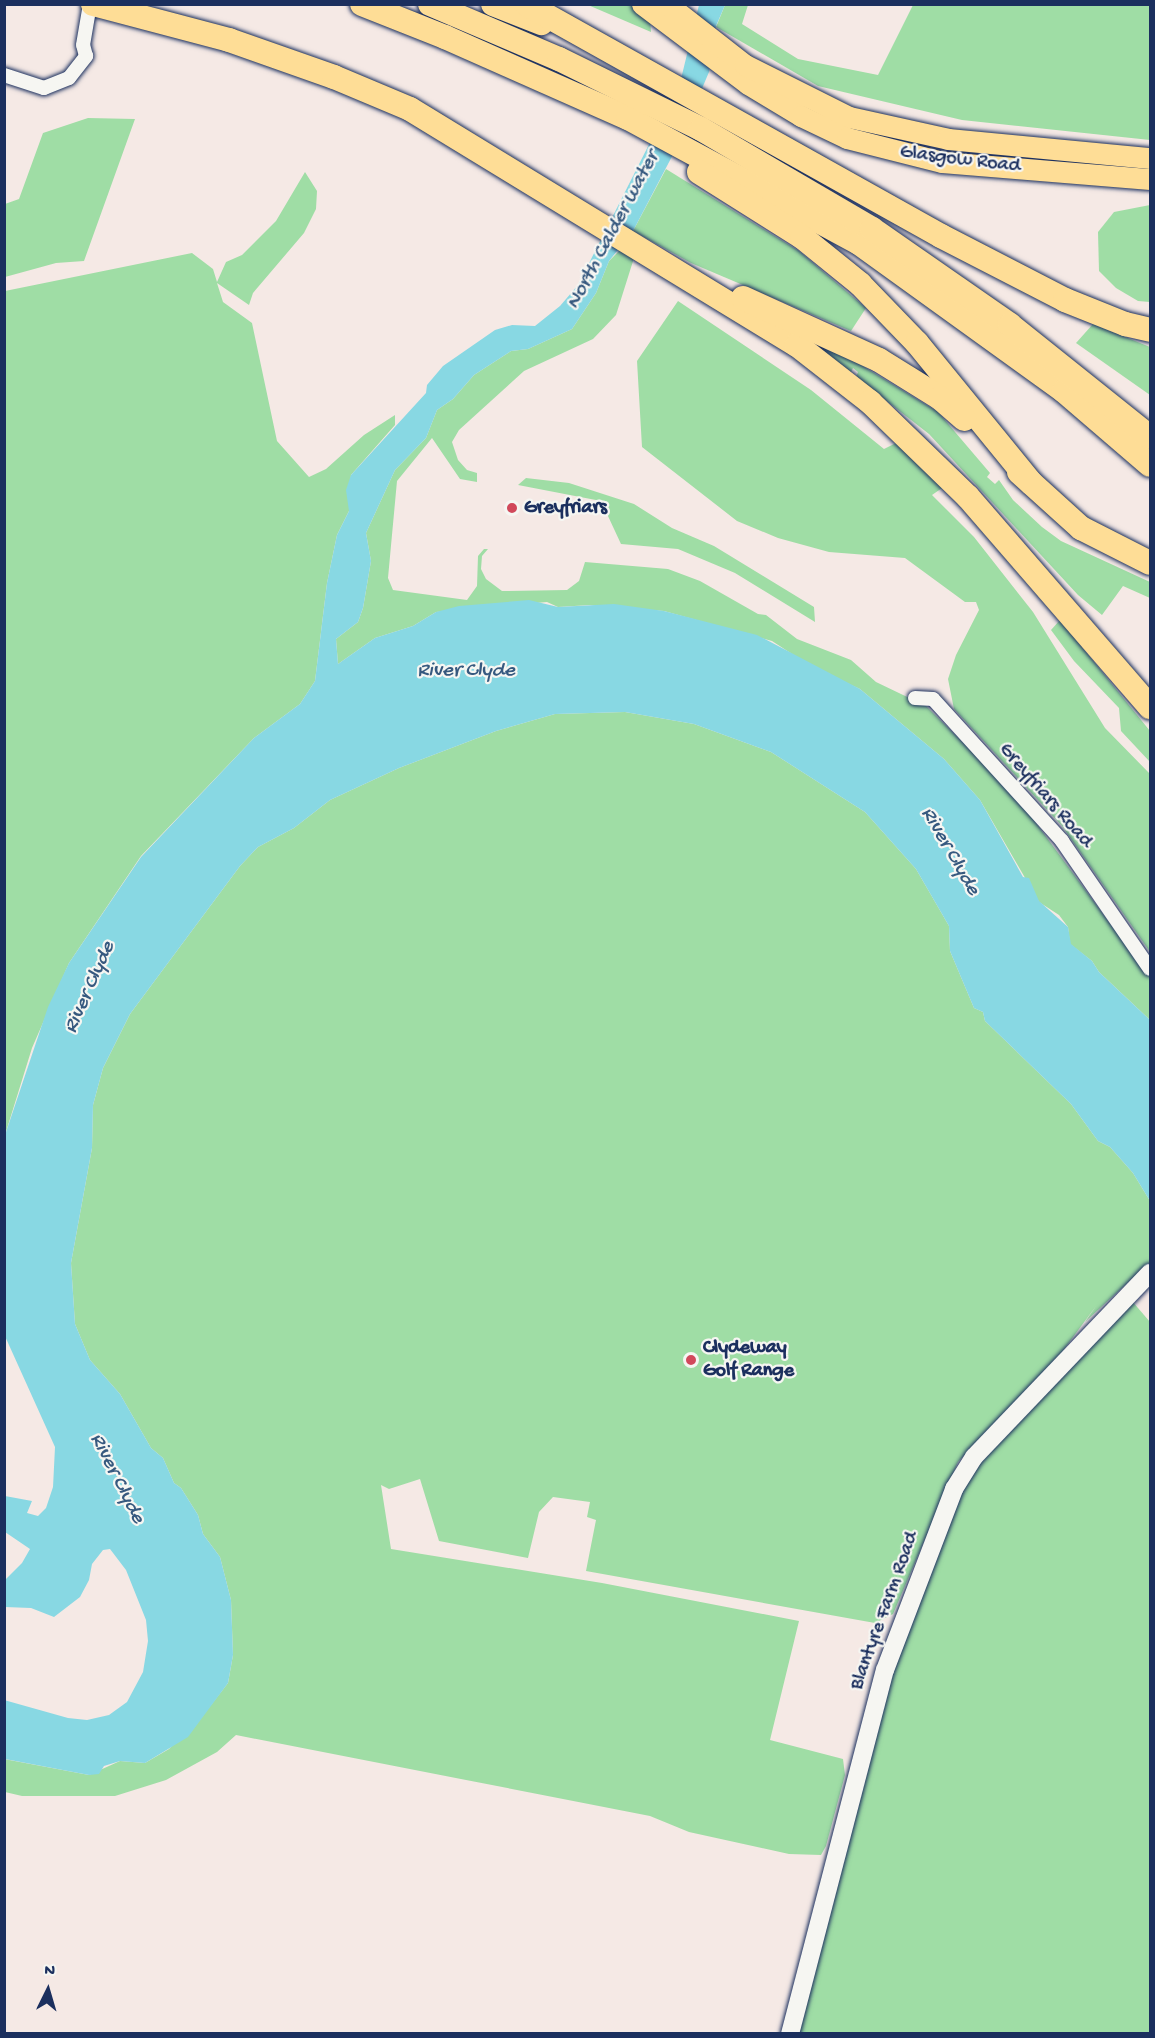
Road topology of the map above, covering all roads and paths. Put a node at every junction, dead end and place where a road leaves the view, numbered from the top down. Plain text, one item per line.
1 (91, 4) edge
2 (362, 4) edge
3 (430, 4) edge
4 (493, 4) edge
5 (526, 4) edge
6 (642, 4) edge
7 (667, 4) edge
8 (683, 27) junction
9 (607, 49) junction
10 (720, 56) junction
11 (4, 75) edge
12 (658, 129) junction
13 (676, 150) junction
14 (1150, 158) edge
15 (1150, 179) edge
16 (662, 261) junction
17 (1150, 330) edge
18 (1150, 437) edge
19 (1150, 465) edge
20 (1031, 483) junction
21 (1150, 563) edge
22 (915, 698) dead end
23 (1150, 707) edge
24 (1150, 969) edge
25 (1150, 1273) edge
26 (790, 2034) edge

1 - 11 street
1 - 16 highway
2 - 12 highway
3 - 12 highway
4 - 9 highway
5 - 9 highway
6 - 8 main road
7 - 8 main road
8 - 10 main road
9 - 17 highway
10 - 14 main road, Glasgow Road
10 - 15 main road, Glasgow Road
12 - 13 highway
12 - 18 highway
13 - 19 highway
13 - 20 highway
16 - 20 highway
16 - 23 highway
20 - 21 highway
22 - 24 street, Greyfriars Road
25 - 26 main road, Blantyre Farm Road

